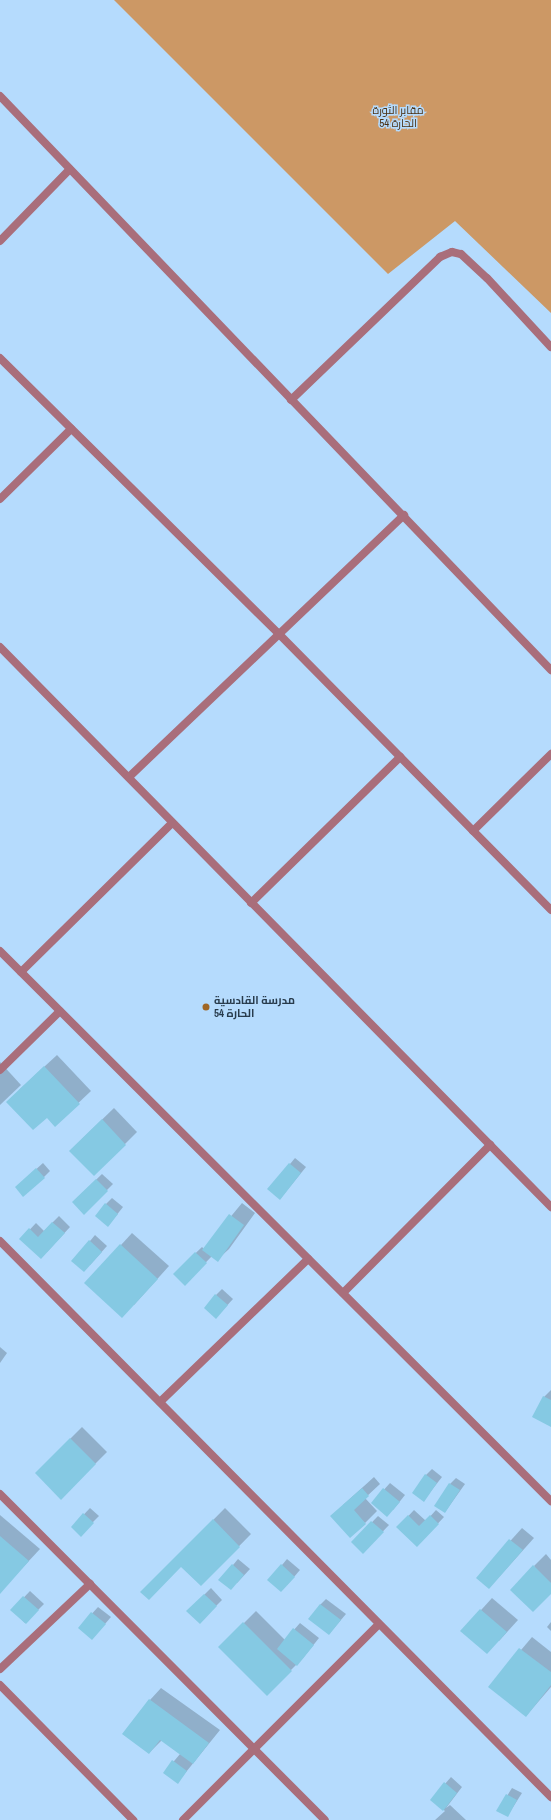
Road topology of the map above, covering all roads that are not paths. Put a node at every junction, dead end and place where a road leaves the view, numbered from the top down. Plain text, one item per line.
1 (0, 96) edge
2 (70, 169) junction
3 (0, 241) edge
4 (551, 347) edge
5 (0, 358) edge
6 (291, 400) junction
7 (71, 429) junction
8 (0, 498) edge
9 (404, 515) junction
10 (278, 633) junction
11 (0, 647) edge
12 (551, 670) edge
13 (551, 754) edge
14 (400, 757) junction
15 (129, 777) junction
16 (172, 823) junction
17 (473, 831) junction
18 (251, 903) junction
19 (551, 910) edge
20 (0, 951) edge
21 (21, 972) junction
22 (60, 1011) junction
23 (0, 1070) edge
24 (490, 1145) junction
25 (551, 1207) edge
26 (1, 1243) edge
27 (308, 1259) junction
28 (344, 1293) junction
29 (160, 1402) junction
30 (0, 1494) edge
31 (551, 1501) edge
32 (90, 1584) junction
33 (379, 1624) junction
34 (0, 1669) edge
35 (0, 1685) edge
36 (254, 1749) junction
37 (551, 1797) edge
38 (133, 1820) edge
39 (183, 1820) edge
40 (325, 1820) edge

1 - 2 street
2 - 3 street
2 - 6 street
4 - 6 street
5 - 7 street
6 - 9 street
7 - 8 street
7 - 10 street
9 - 10 street
9 - 12 street
10 - 14 street
10 - 15 street
11 - 15 street
13 - 17 street
14 - 17 street
14 - 18 street
15 - 16 street
16 - 18 street
16 - 21 street
17 - 19 street
18 - 24 street
20 - 21 street
21 - 22 street
22 - 23 street
22 - 27 street
24 - 25 street
24 - 28 street
26 - 29 street
27 - 28 street
27 - 29 street
28 - 31 street
29 - 33 street
30 - 32 street
32 - 34 street
32 - 36 street
33 - 36 street
33 - 37 street
35 - 38 street
36 - 39 street
36 - 40 street

